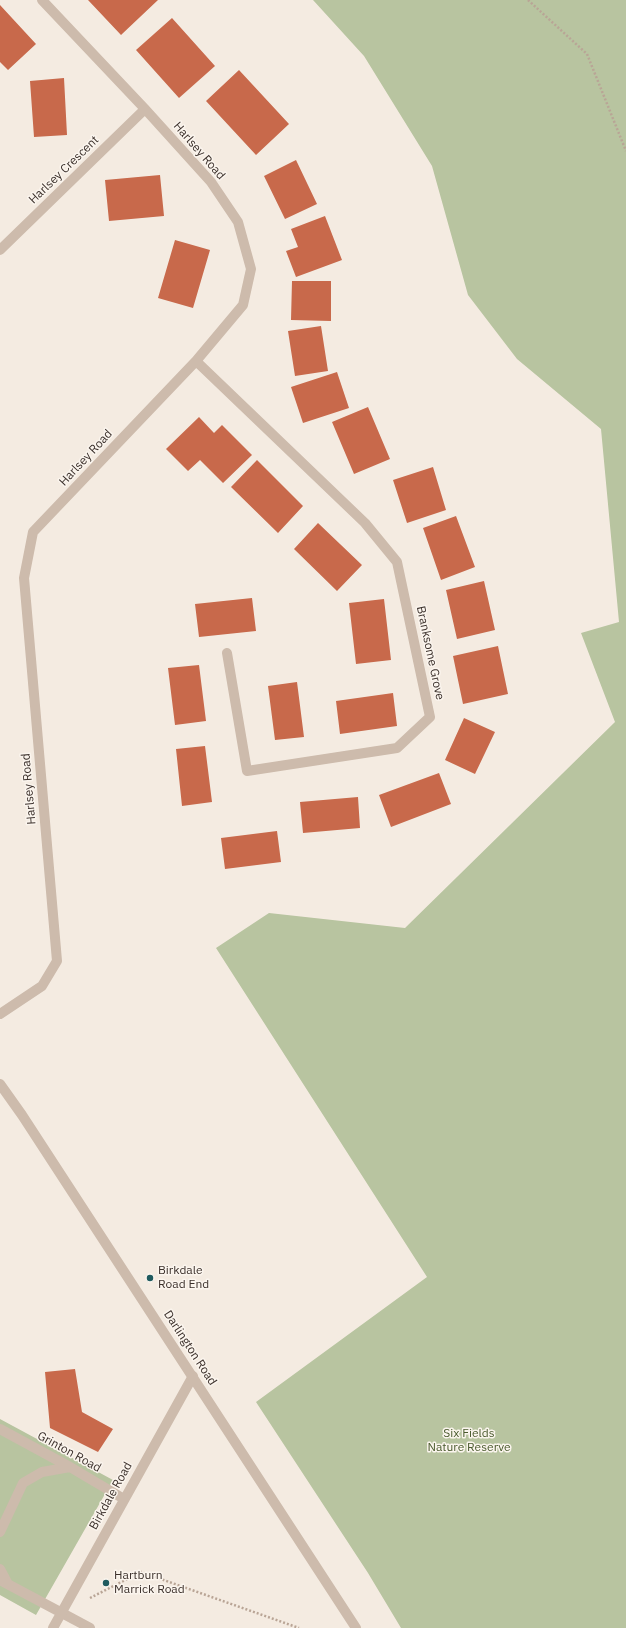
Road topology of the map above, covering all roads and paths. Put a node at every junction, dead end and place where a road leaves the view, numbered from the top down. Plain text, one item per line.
1 (42, 0) edge
2 (528, 0) edge
3 (145, 109) junction
4 (626, 151) edge
5 (0, 250) edge
6 (196, 361) junction
7 (227, 653) dead end
8 (0, 1014) edge
9 (0, 1084) edge
10 (193, 1376) junction
11 (0, 1429) edge
12 (70, 1467) junction
13 (124, 1499) junction
14 (0, 1532) edge
15 (0, 1569) edge
16 (4, 1582) edge
17 (88, 1599) dead end
18 (62, 1612) junction
19 (53, 1628) edge
20 (90, 1628) edge
21 (299, 1628) edge
22 (356, 1628) edge

1 - 3 street, Harlsey Road
2 - 4 path
3 - 5 street, Harlsey Crescent
3 - 6 street, Harlsey Road
6 - 7 street, Branksome Grove
6 - 8 street, Harlsey Road
9 - 10 street, Darlington Road
10 - 13 street, Birkdale Road
10 - 22 street, Darlington Road
11 - 12 street, Grinton Road
12 - 13 street, Grinton Road
12 - 14 street
13 - 18 street, Birkdale Road
15 - 16 street
16 - 18 street
17 - 21 path
18 - 19 street, Birkdale Road
18 - 20 street

